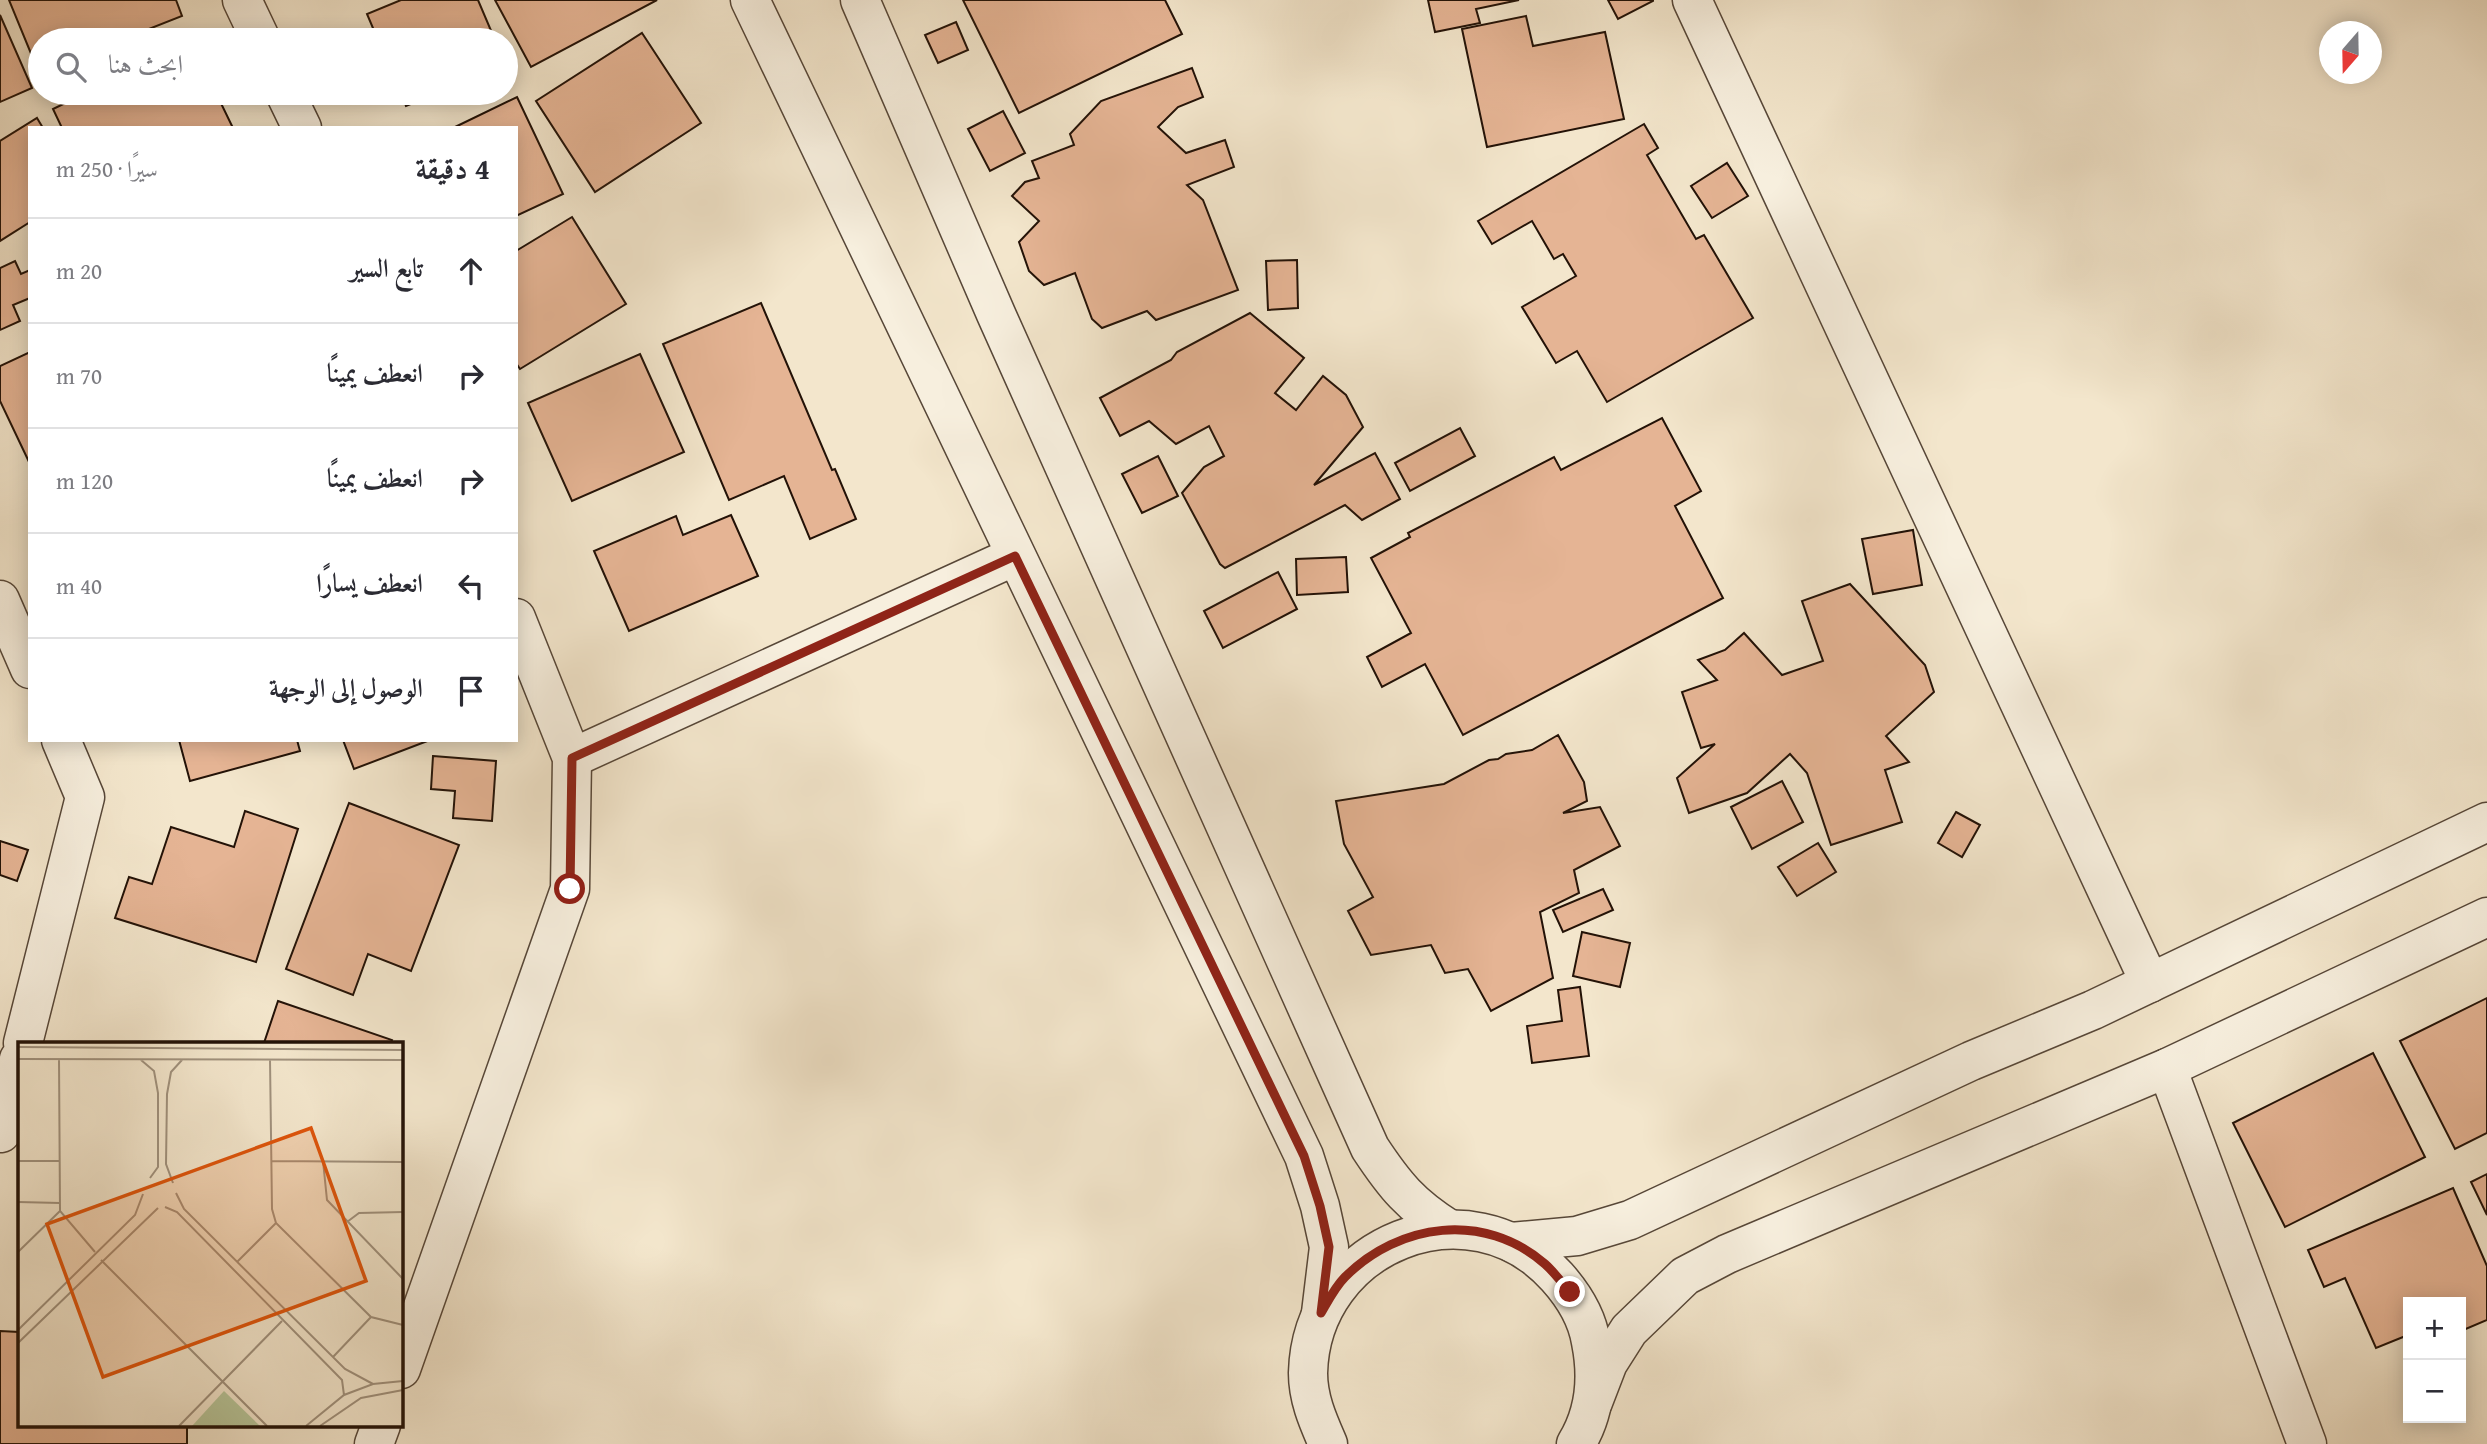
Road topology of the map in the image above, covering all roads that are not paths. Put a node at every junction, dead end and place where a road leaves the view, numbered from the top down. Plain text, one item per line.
1 (242, 0) edge
2 (750, 0) edge
3 (860, 0) edge
4 (1692, 0) edge
5 (255, 28) edge
6 (291, 105) edge
7 (301, 126) edge
8 (1015, 556) junction
9 (0, 600) edge
10 (518, 623) edge
11 (28, 664) edge
12 (62, 742) edge
13 (572, 758) junction
14 (2487, 822) edge
15 (2487, 917) edge
16 (2150, 983) junction
17 (23, 1042) edge
18 (18, 1063) edge
19 (2167, 1068) junction
20 (0, 1133) edge
21 (18, 1140) edge
22 (1449, 1229) junction
23 (1511, 1242) junction
24 (414, 1288) edge
25 (1321, 1313) junction
26 (402, 1363) edge
27 (1593, 1402) junction
28 (381, 1426) edge
29 (1314, 1426) edge
30 (374, 1444) edge
31 (1328, 1444) edge
32 (1576, 1444) edge
33 (2308, 1444) edge

1 - 5 street
2 - 8 street
3 - 22 street
4 - 16 street
6 - 7 street
8 - 13 street
8 - 25 street
9 - 11 street
10 - 13 street
12 - 17 street
13 - 24 street
14 - 16 street
15 - 19 street
16 - 23 street
18 - 20 street
19 - 27 street
19 - 33 street
20 - 21 street
22 - 23 street
22 - 25 street
23 - 27 street
24 - 26 street
25 - 29 street
27 - 32 street
28 - 30 street
29 - 31 street

